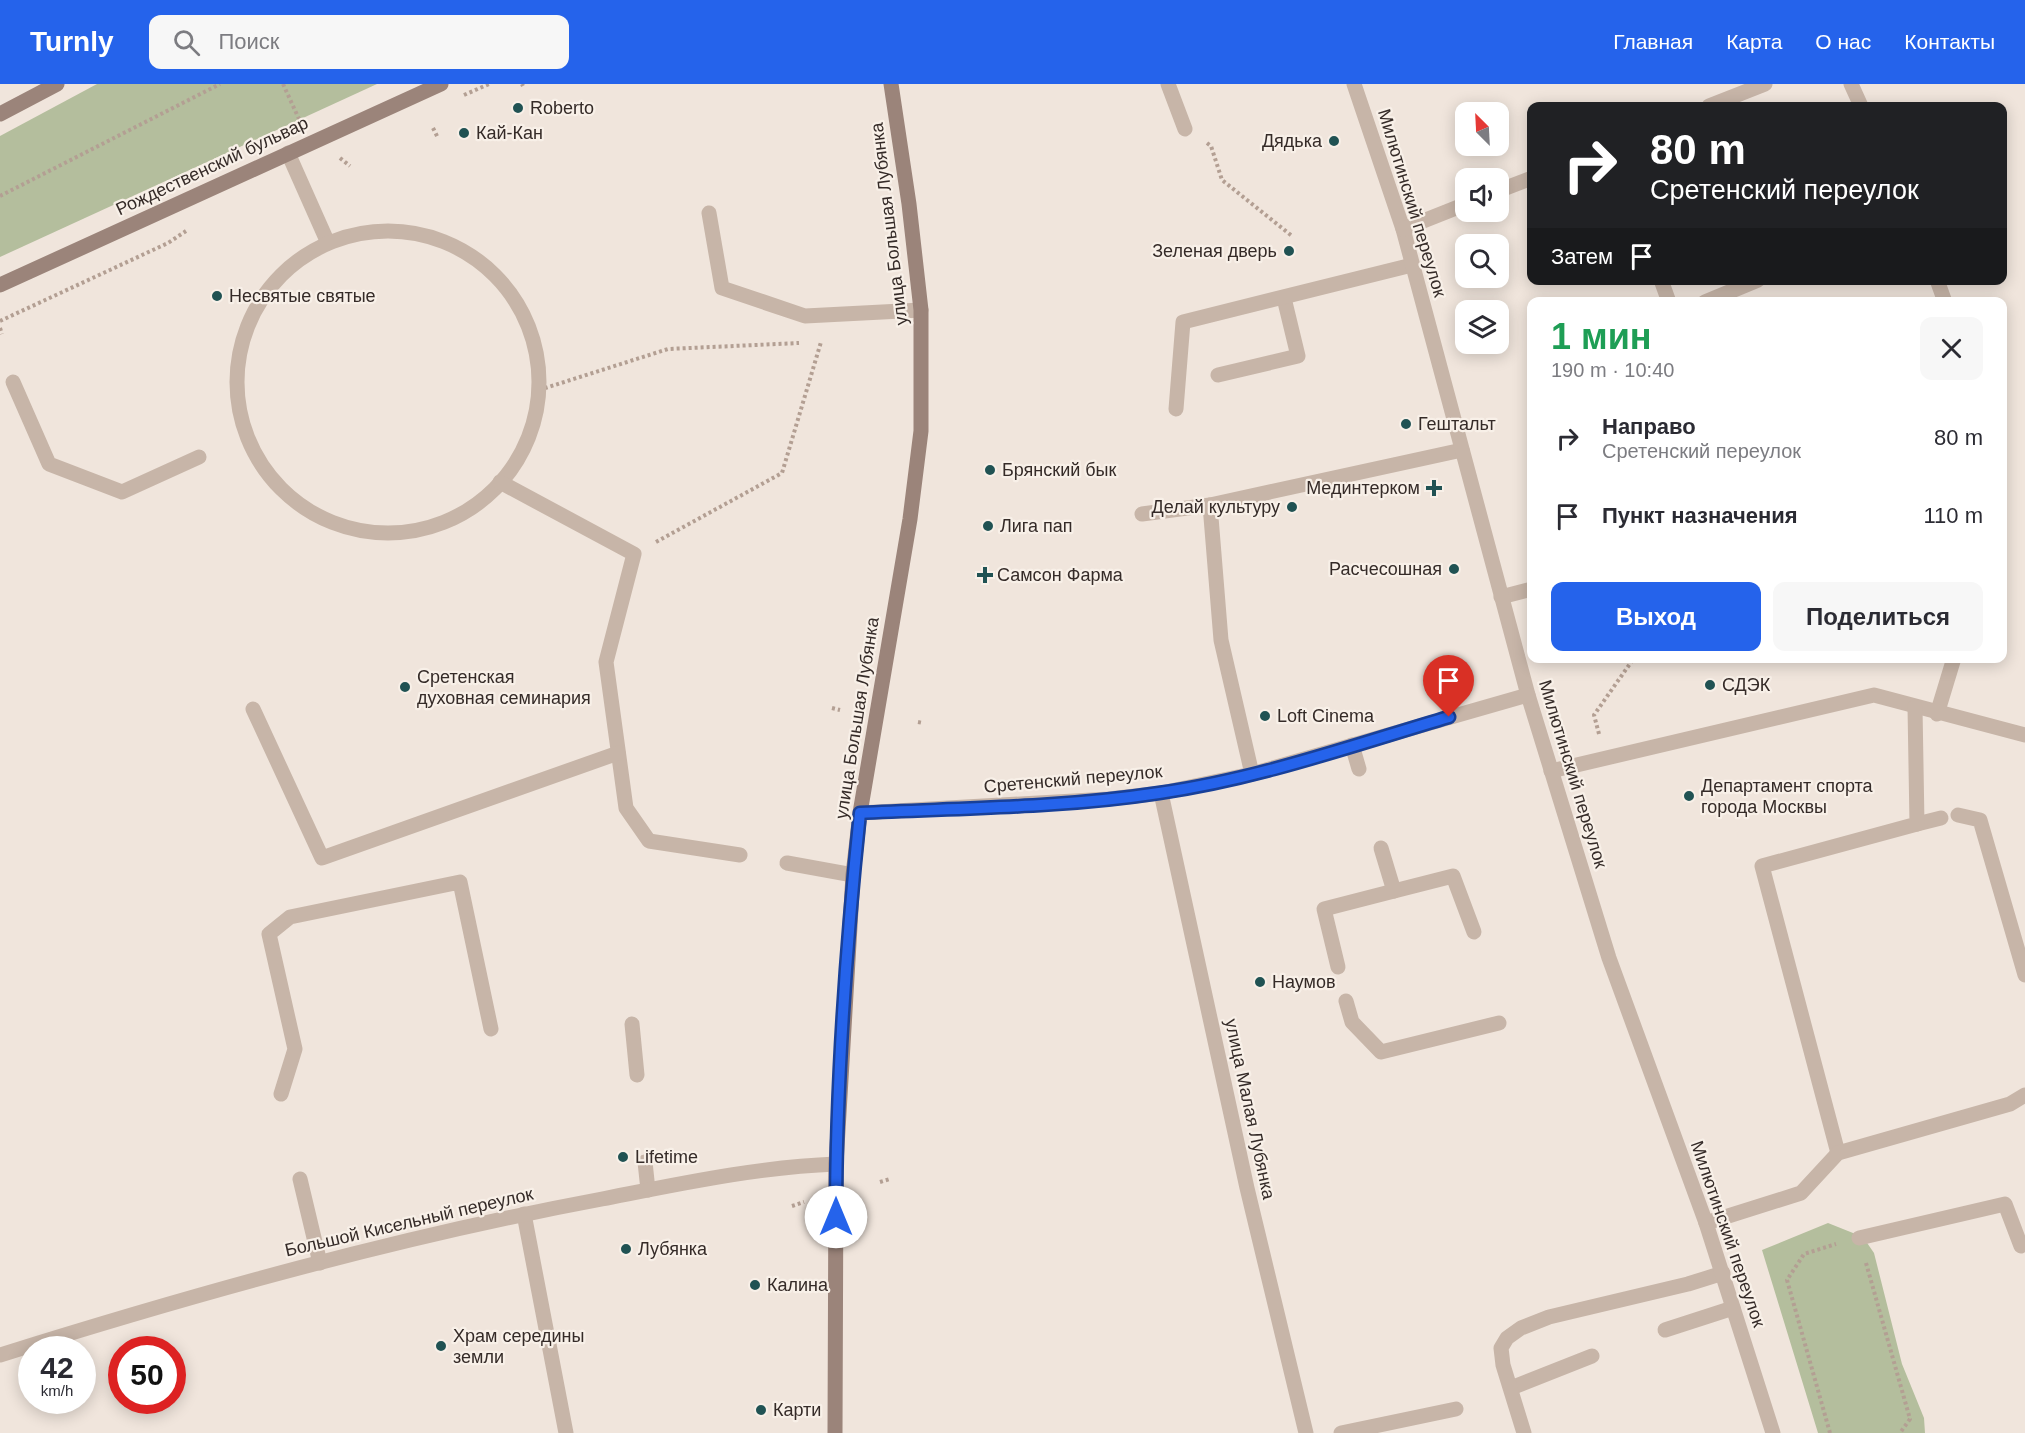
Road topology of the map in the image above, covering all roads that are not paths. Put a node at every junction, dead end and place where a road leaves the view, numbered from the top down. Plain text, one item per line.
1 (57, 84) edge
2 (441, 84) edge
3 (891, 84) edge
4 (1168, 84) edge
5 (1354, 84) edge
6 (1765, 84) edge
7 (1851, 84) edge
8 (1719, 102) edge
9 (1859, 102) edge
10 (0, 114) edge
11 (1185, 129) road end
12 (288, 153) junction
13 (1527, 180) edge
14 (1509, 187) edge
15 (1455, 208) edge
16 (709, 213) dead end
17 (1403, 229) junction
18 (328, 243) junction
19 (1412, 265) junction
20 (0, 285) edge
21 (1746, 285) edge
22 (1717, 297) edge
23 (1284, 298) junction
24 (921, 310) junction
25 (1218, 375) dead end
26 (13, 382) dead end
27 (1176, 409) dead end
28 (1462, 450) junction
29 (199, 457) dead end
30 (500, 482) junction
31 (1210, 505) junction
32 (1142, 513) dead end
33 (1527, 590) edge
34 (1501, 597) junction
35 (1952, 663) edge
36 (1528, 695) junction
37 (1915, 707) junction
38 (253, 709) dead end
39 (1937, 714) junction
40 (2025, 735) edge
41 (1352, 745) junction
42 (618, 753) junction
43 (1359, 769) dead end
44 (1551, 771) junction
45 (1251, 774) junction
46 (1161, 793) junction
47 (860, 813) junction
48 (1958, 815) dead end
49 (1941, 818) dead end
50 (1917, 824) junction
51 (1381, 848) dead end
52 (740, 855) dead end
53 (788, 863) dead end
54 (854, 875) junction
55 (1394, 891) junction
56 (1474, 932) dead end
57 (1338, 967) dead end
58 (2025, 975) edge
59 (1346, 1001) dead end
60 (1499, 1023) dead end
61 (632, 1024) dead end
62 (491, 1029) dead end
63 (637, 1075) dead end
64 (281, 1094) dead end
65 (2025, 1095) edge
66 (1838, 1153) junction
67 (645, 1162) dead end
68 (836, 1164) junction
69 (300, 1179) dead end
70 (648, 1190) junction
71 (524, 1214) junction
72 (1706, 1223) junction
73 (1859, 1238) road end
74 (2021, 1246) dead end
75 (320, 1263) junction
76 (1723, 1273) junction
77 (1733, 1308) junction
78 (1665, 1330) dead end
79 (0, 1355) edge
80 (1592, 1356) dead end
81 (1511, 1388) junction
82 (1456, 1409) dead end
83 (566, 1433) edge
84 (835, 1433) edge
85 (1306, 1433) edge
86 (1341, 1433) edge
87 (1524, 1433) edge
88 (1773, 1433) edge

1 - 10 main road
2 - 12 main road, Рождественский бульвар
3 - 24 main road, улица Большая Лубянка
4 - 11 street
5 - 17 street, Милютинский переулок
6 - 8 street
7 - 9 street
12 - 18 street
12 - 20 main road, Рождественский бульвар
13 - 14 street
15 - 17 street
16 - 24 street
17 - 19 street, Милютинский переулок
18 - 30 street
18 - 30 street
19 - 23 street
19 - 28 street, Милютинский переулок
21 - 22 street
23 - 25 street
23 - 27 street
24 - 47 main road, улица Большая Лубянка
26 - 29 street
28 - 31 street
28 - 34 street, Милютинский переулок
30 - 42 street
31 - 32 street
31 - 45 street
33 - 34 street
34 - 36 street, Милютинский переулок
35 - 39 street
36 - 41 street, Сретенский переулок
36 - 44 street, Милютинский переулок
37 - 39 street
37 - 44 street
37 - 50 street
38 - 42 street
39 - 40 street
41 - 43 street
41 - 45 street, Сретенский переулок
42 - 52 street
44 - 72 street, Милютинский переулок
45 - 46 street, Сретенский переулок
46 - 47 street, Сретенский переулок
46 - 85 street, улица Малая Лубянка
47 - 54 main road, улица Большая Лубянка
48 - 58 street
49 - 50 street
50 - 66 street
51 - 55 street
53 - 54 street
54 - 68 main road, улица Большая Лубянка
55 - 56 street
55 - 57 street
59 - 60 street
61 - 63 street
62 - 64 street
65 - 66 street
66 - 72 street
67 - 70 street
68 - 70 street, Большой Кисельный переулок
68 - 84 main road, улица Большая Лубянка
69 - 75 street
70 - 71 street, Большой Кисельный переулок
71 - 75 street, Большой Кисельный переулок
71 - 83 street
72 - 76 street, Милютинский переулок
73 - 74 street
75 - 79 street, Большой Кисельный переулок
76 - 77 street, Милютинский переулок
76 - 81 street
77 - 78 street
77 - 88 street, Милютинский переулок
80 - 81 street
81 - 87 street
82 - 86 street

